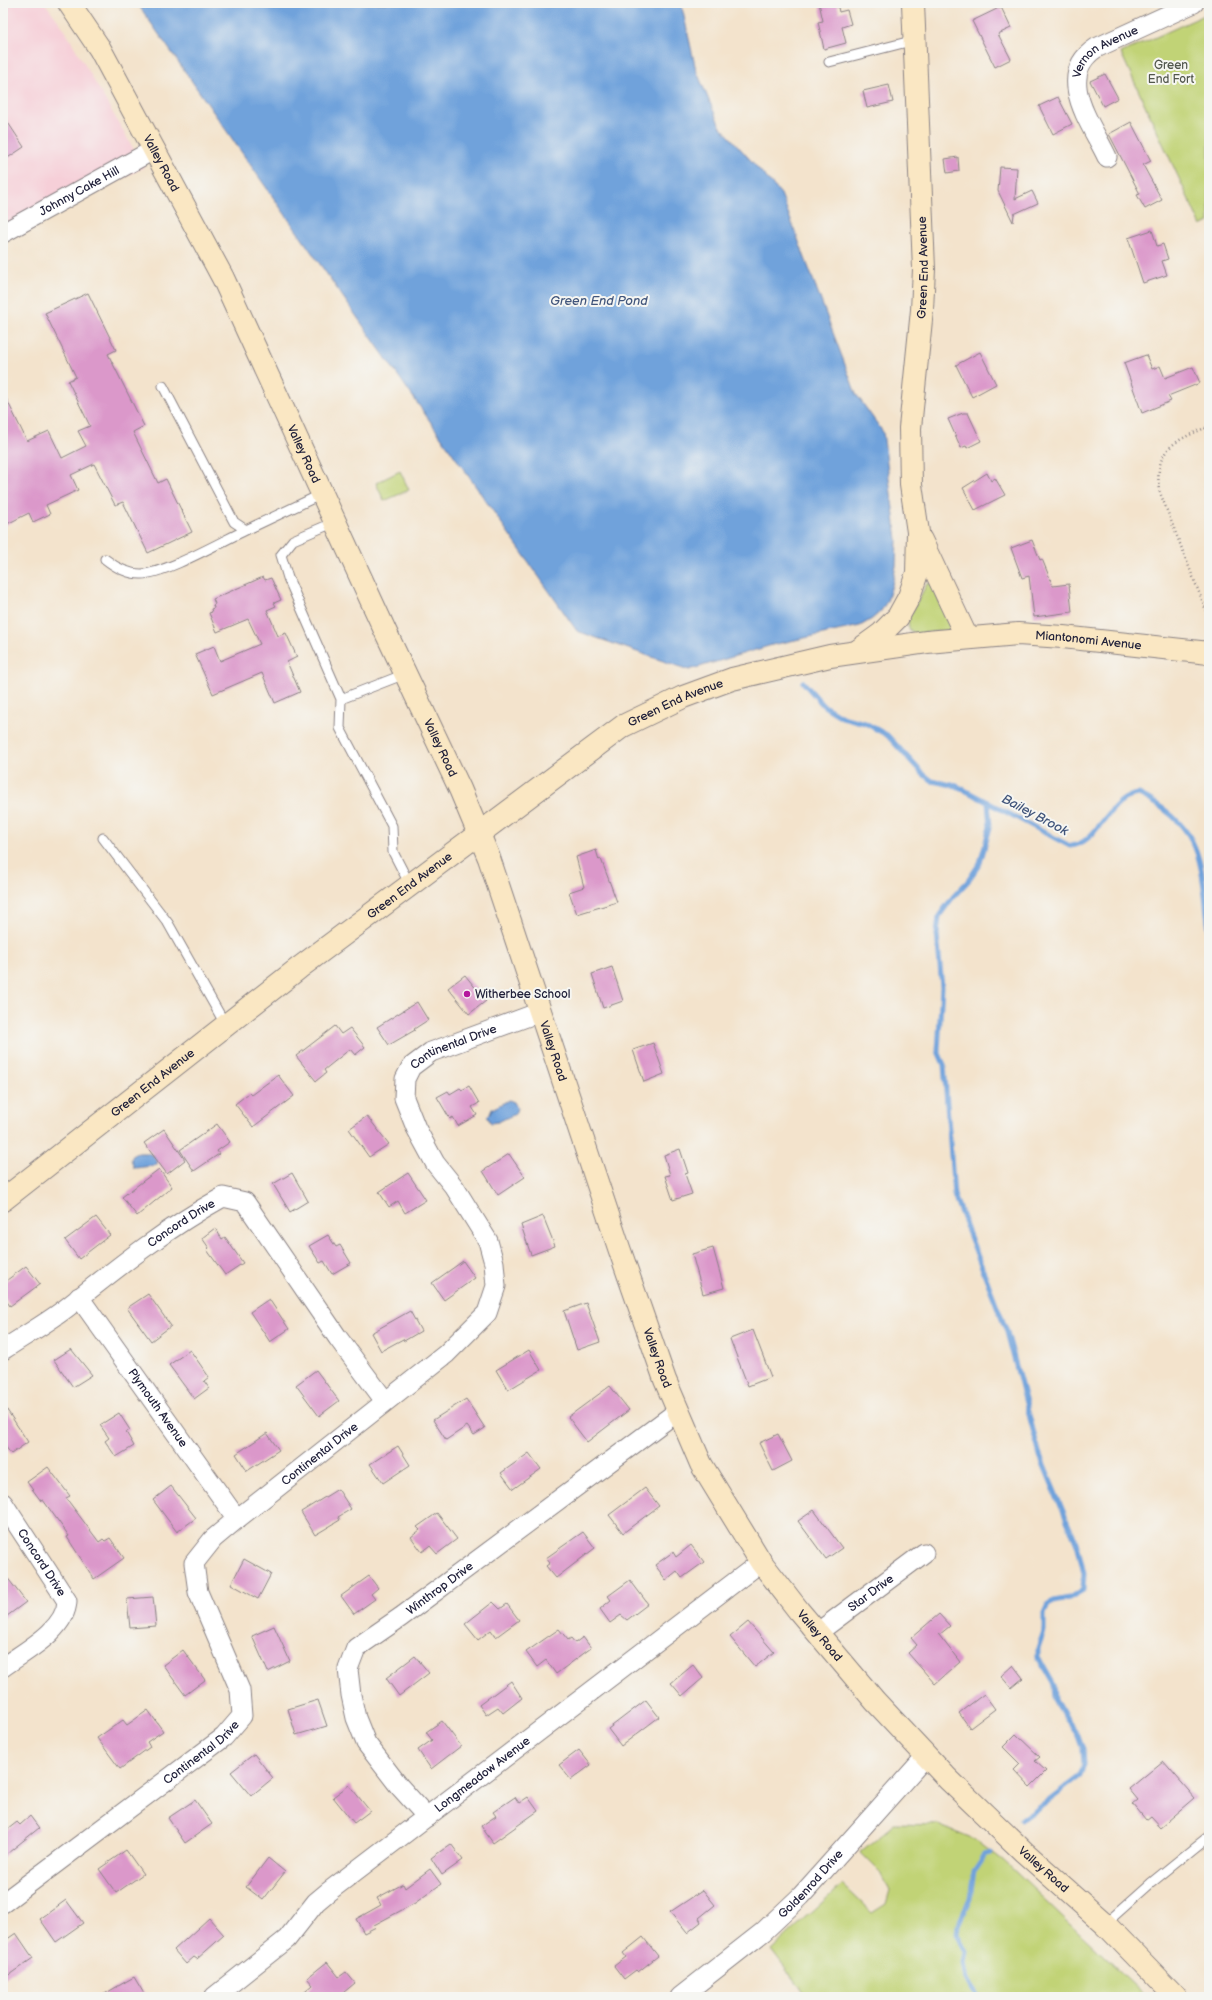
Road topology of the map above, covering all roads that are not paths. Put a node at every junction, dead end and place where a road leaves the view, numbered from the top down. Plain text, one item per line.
1 (69, 3) edge
2 (913, 3) edge
3 (1194, 3) edge
4 (914, 40) junction
5 (830, 62) dead end
6 (155, 149) junction
7 (1107, 157) dead end
8 (3, 233) edge
9 (163, 386) dead end
10 (322, 494) junction
11 (335, 522) junction
12 (246, 530) junction
13 (918, 532) junction
14 (105, 559) dead end
15 (967, 638) junction
16 (858, 651) junction
17 (1209, 653) edge
18 (405, 674) junction
19 (341, 699) junction
20 (478, 833) junction
21 (103, 838) dead end
22 (410, 885) junction
23 (540, 1012) junction
24 (225, 1024) junction
25 (4, 1195) edge
26 (79, 1297) junction
27 (3, 1350) edge
28 (384, 1401) junction
29 (678, 1411) junction
30 (3, 1503) edge
31 (237, 1519) junction
32 (924, 1553) dead end
33 (761, 1562) junction
34 (817, 1633) junction
35 (3, 1667) edge
36 (926, 1756) junction
37 (427, 1817) junction
38 (1209, 1836) edge
39 (3, 1904) edge
40 (1105, 1924) junction
41 (214, 1997) edge
42 (680, 1997) edge
43 (1176, 1997) edge

1 - 6 main road, Valley Road
2 - 4 main road, Green End Avenue
3 - 7 street, Vernon Avenue
4 - 5 lane
4 - 13 main road, Green End Avenue
6 - 8 street, Johnny Cake Hill
6 - 10 main road, Valley Road
9 - 12 lane
10 - 11 main road, Valley Road
10 - 12 lane
11 - 18 main road, Valley Road
11 - 19 lane
12 - 14 lane
13 - 15 main road, Green End Avenue
13 - 16 main road, Green End Avenue
15 - 16 main road, Green End Avenue
15 - 17 main road, Miantonomi Avenue
16 - 20 main road, Green End Avenue
18 - 19 lane
18 - 20 main road, Valley Road
19 - 22 lane
20 - 22 main road, Green End Avenue
20 - 23 main road, Valley Road
21 - 24 lane
22 - 24 main road, Green End Avenue
23 - 28 street, Continental Drive
23 - 29 main road, Valley Road
24 - 25 main road, Green End Avenue
26 - 27 street, Concord Drive
26 - 28 street, Concord Drive
26 - 31 street, Plymouth Avenue
28 - 31 street, Continental Drive
29 - 33 main road, Valley Road
29 - 37 street, Winthrop Drive
30 - 35 street, Concord Drive
31 - 39 street, Continental Drive
32 - 34 street, Star Drive
33 - 34 main road, Valley Road
33 - 37 street, Longmeadow Avenue
34 - 36 main road, Valley Road
36 - 40 main road, Valley Road
36 - 42 street, Goldenrod Drive
37 - 41 street, Longmeadow Avenue
38 - 40 lane
40 - 43 main road, Valley Road

